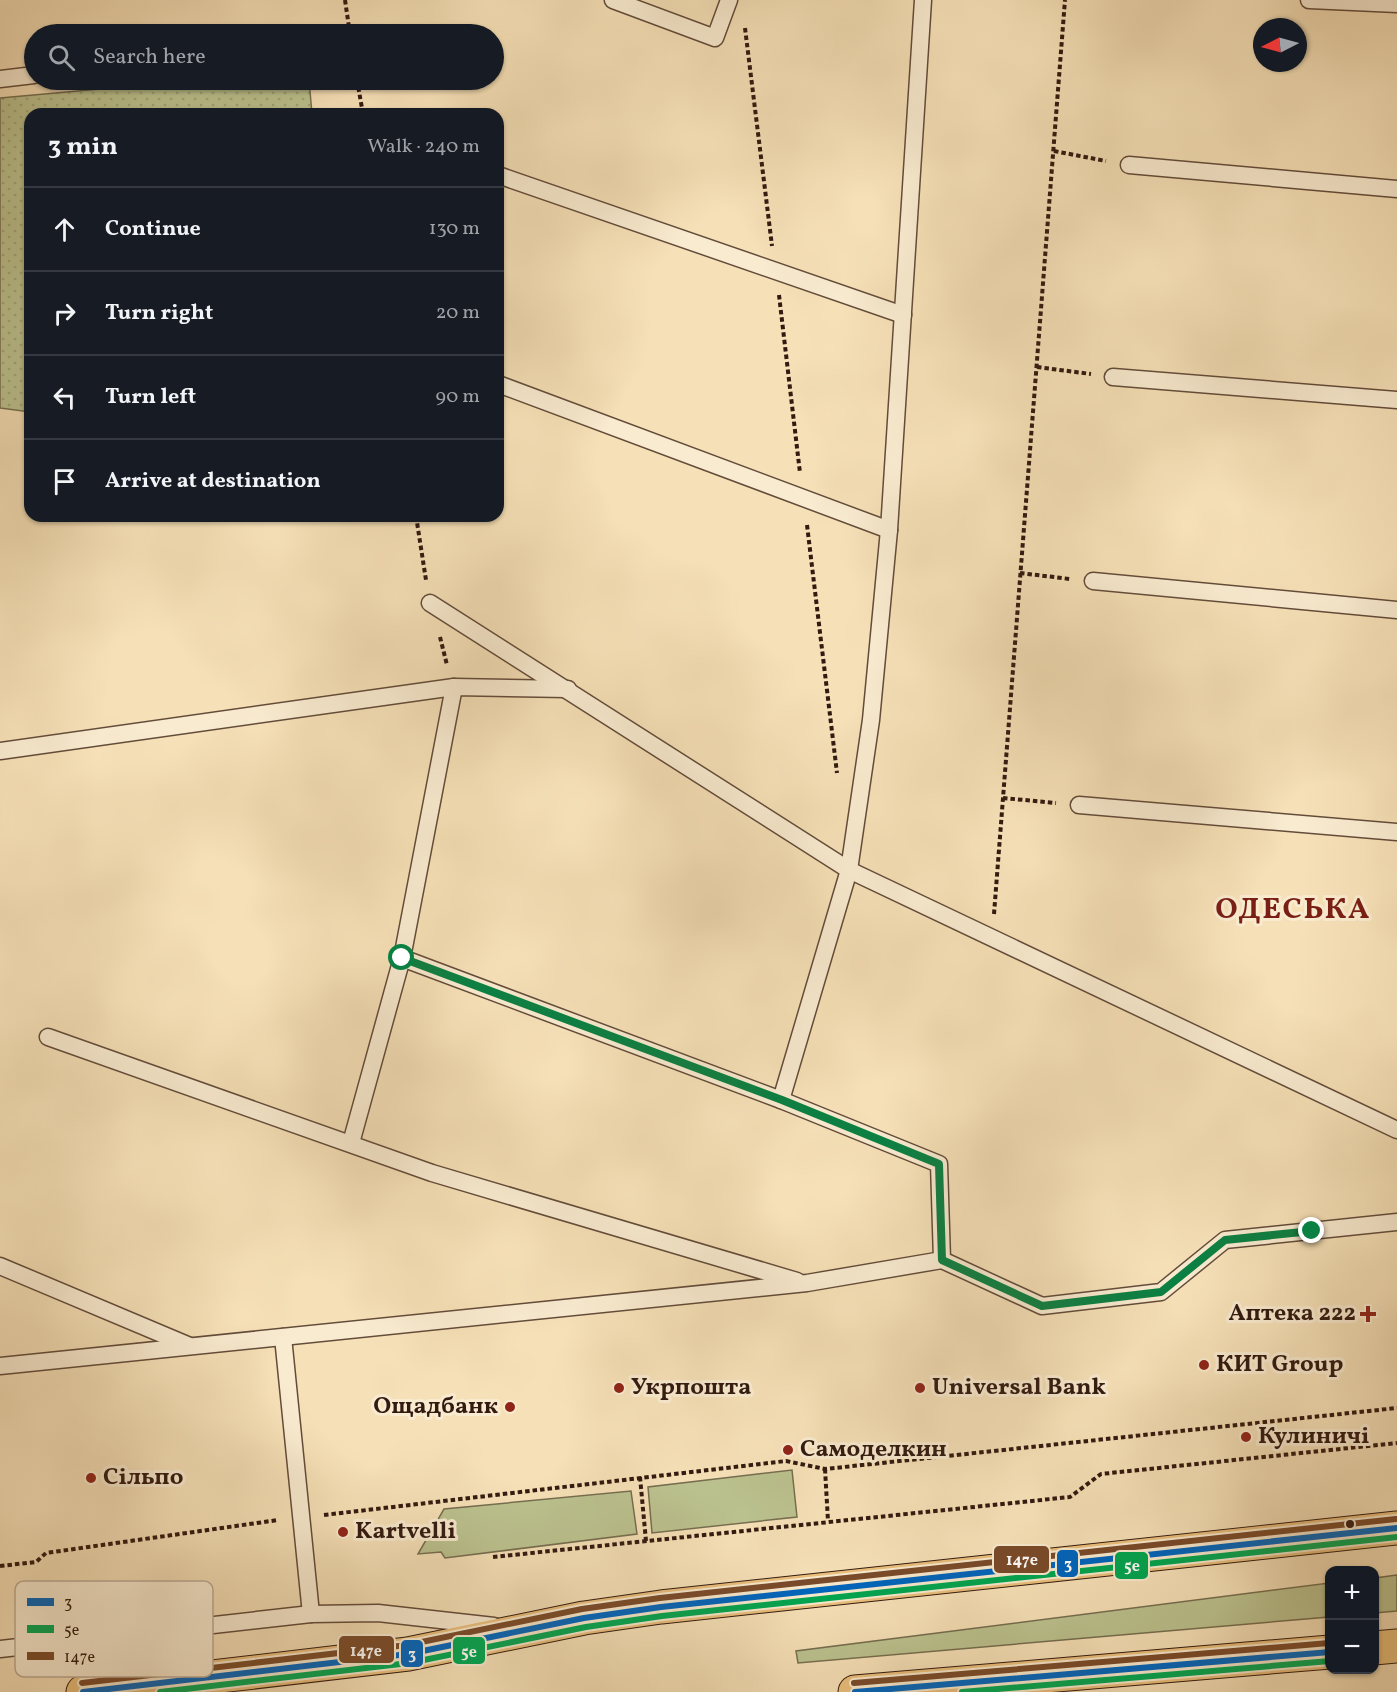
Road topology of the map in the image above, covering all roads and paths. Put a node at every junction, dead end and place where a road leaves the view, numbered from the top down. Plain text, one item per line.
1 (345, 0) edge
2 (613, 0) edge
3 (729, 0) edge
4 (923, 0) edge
5 (1065, 0) edge
6 (1310, 0) edge
7 (1397, 3) edge
8 (349, 24) edge
9 (745, 24) dead end
10 (24, 76) edge
11 (0, 79) edge
12 (359, 90) edge
13 (362, 108) edge
14 (1054, 151) junction
15 (1129, 165) joint
16 (504, 177) edge
17 (1397, 189) edge
18 (776, 270) junction
19 (903, 315) junction
20 (1037, 367) junction
21 (1113, 377) joint
22 (504, 386) edge
23 (1397, 400) edge
24 (804, 498) junction
25 (889, 530) junction
26 (1020, 573) junction
27 (1093, 581) joint
28 (430, 603) dead end
29 (1397, 610) edge
30 (454, 687) junction
31 (569, 689) junction
32 (0, 751) edge
33 (838, 777) dead end
34 (1003, 798) junction
35 (1079, 805) joint
36 (1397, 832) edge
37 (849, 870) junction
38 (992, 938) junction
39 (402, 958) junction
40 (48, 1037) dead end
41 (782, 1100) junction
42 (1397, 1130) edge
43 (351, 1143) junction
44 (1397, 1222) edge
45 (942, 1260) junction
46 (0, 1266) edge
47 (807, 1283) junction
48 (283, 1337) junction
49 (191, 1347) junction
50 (0, 1366) edge
51 (1397, 1408) edge
52 (1397, 1443) edge
53 (825, 1469) junction
54 (640, 1477) junction
55 (301, 1517) junction
56 (828, 1521) junction
57 (1397, 1528) edge
58 (645, 1541) junction
59 (493, 1557) dead end
60 (0, 1566) edge
61 (311, 1614) junction
62 (213, 1625) edge
63 (524, 1630) junction
64 (15, 1646) edge
65 (1397, 1646) edge
66 (0, 1648) edge
67 (1379, 1648) edge
68 (1325, 1652) edge
69 (211, 1677) edge
70 (213, 1677) edge
71 (83, 1692) edge
72 (855, 1692) edge

1 - 8 path
2 - 3 lane
4 - 19 lane
5 - 14 path
6 - 7 lane
9 - 18 path
10 - 11 lane
12 - 13 path
14 - 15 path
14 - 20 path
15 - 17 lane
16 - 18 lane
18 - 19 lane
18 - 24 path
19 - 25 lane
20 - 21 path
20 - 26 path
21 - 23 lane
22 - 24 lane
24 - 25 lane
24 - 33 path
25 - 37 lane
26 - 27 path
26 - 34 path
27 - 29 lane
28 - 31 lane
30 - 31 lane
30 - 32 lane
30 - 39 lane
31 - 37 lane
34 - 35 path
34 - 38 path
35 - 36 lane
37 - 38 lane
37 - 41 lane
38 - 42 lane
39 - 41 lane
39 - 43 lane
40 - 43 lane
41 - 45 lane
43 - 47 lane
44 - 45 lane
45 - 47 lane
46 - 49 lane
47 - 48 lane
48 - 49 lane
48 - 55 lane
49 - 50 lane
51 - 53 path
52 - 56 path
53 - 54 path
53 - 56 path
54 - 55 path
54 - 58 path
55 - 60 path
55 - 61 lane
56 - 58 path
57 - 63 main road
58 - 59 path
61 - 62 lane
61 - 63 lane
63 - 70 main road
64 - 66 lane
65 - 67 main road
68 - 72 main road
69 - 71 main road

